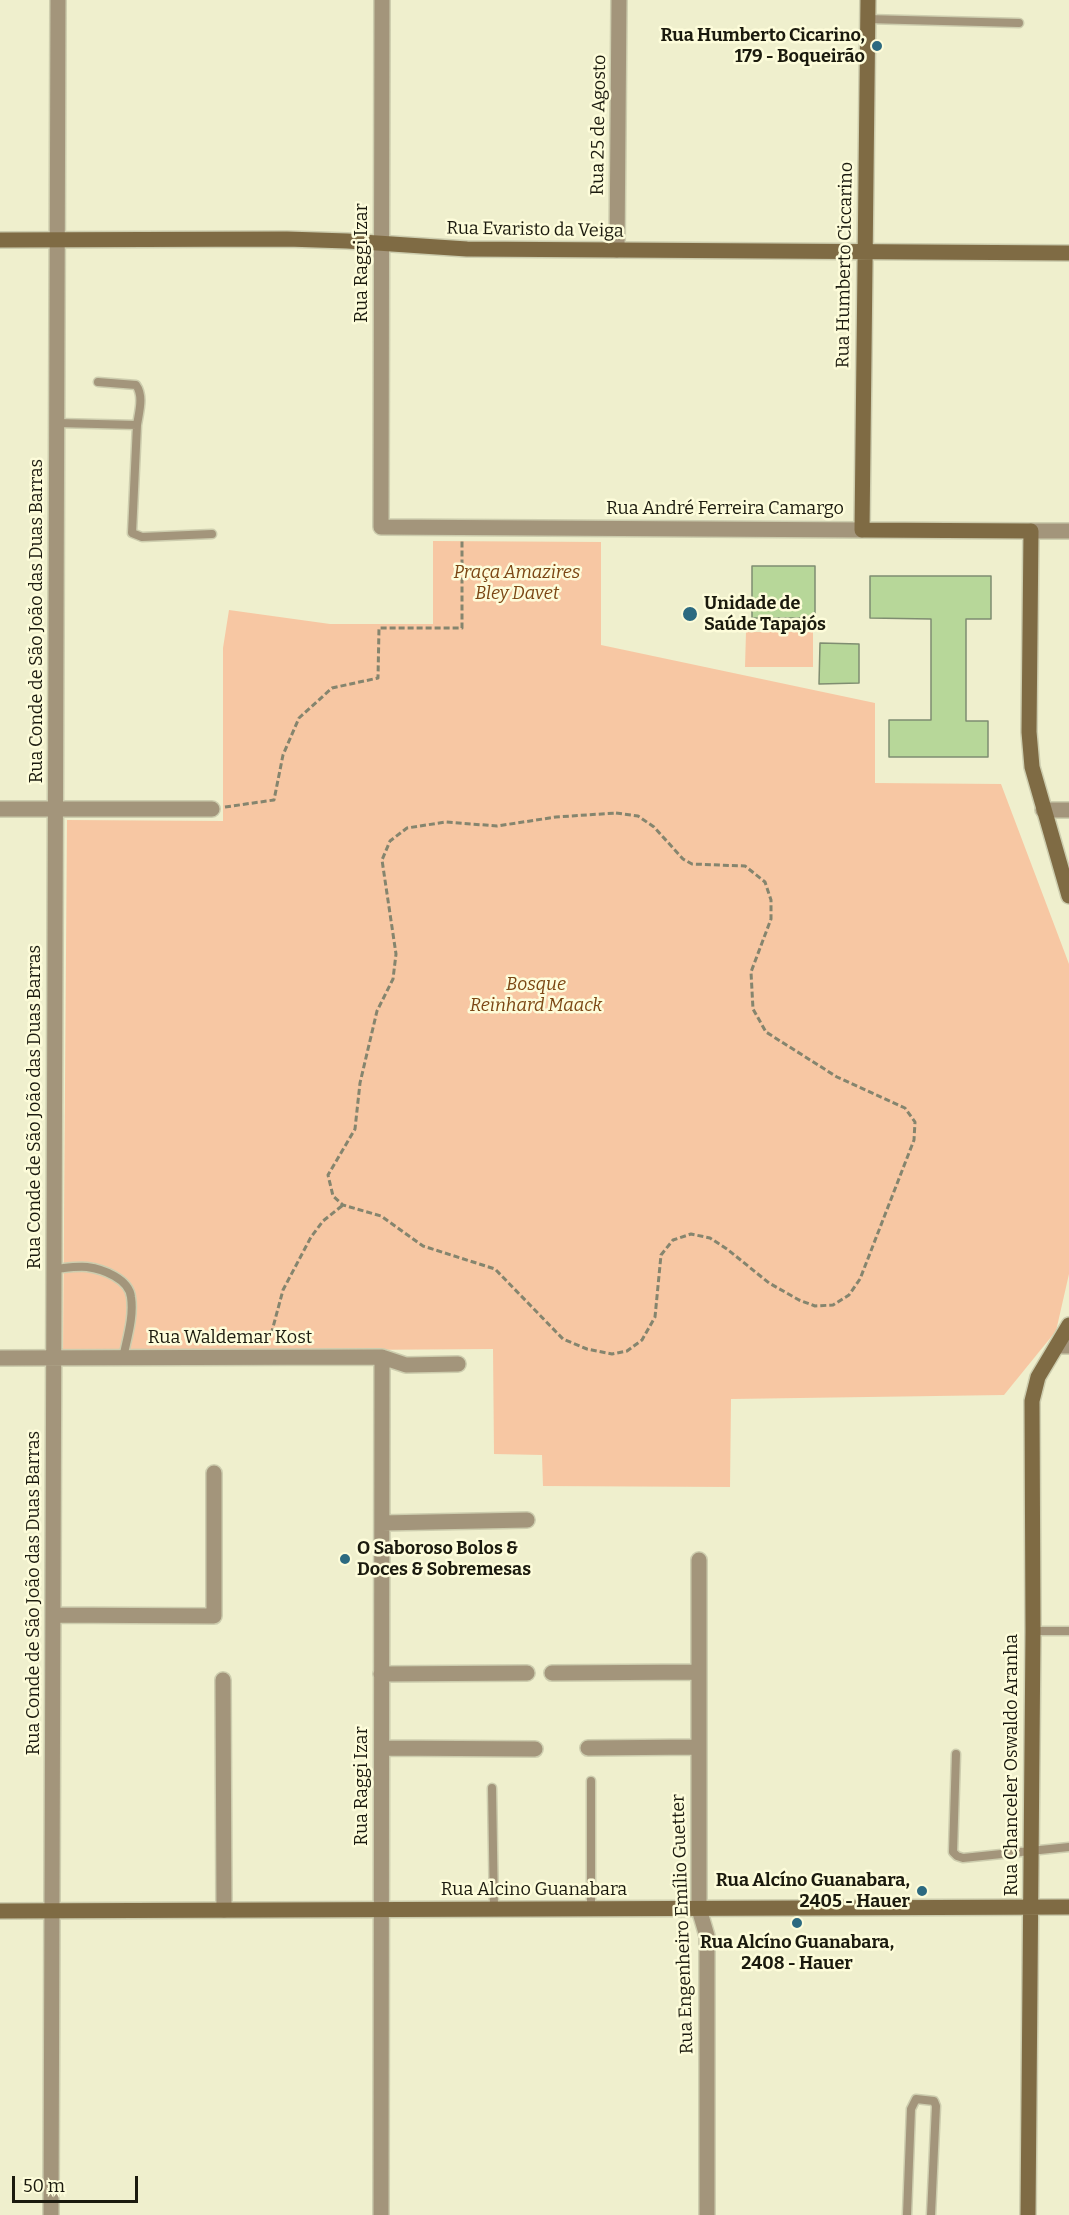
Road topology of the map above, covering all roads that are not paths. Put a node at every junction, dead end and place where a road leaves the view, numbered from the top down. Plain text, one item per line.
1 (58, 0) edge
2 (382, 0) edge
3 (619, 0) edge
4 (868, 0) edge
5 (867, 19) junction
6 (1019, 23) dead end
7 (0, 240) edge
8 (58, 240) junction
9 (382, 243) junction
10 (617, 250) junction
11 (865, 252) junction
12 (1069, 253) edge
13 (98, 382) dead end
14 (57, 423) junction
15 (137, 425) junction
16 (381, 527) joint
17 (862, 530) junction
18 (1031, 531) junction
19 (1069, 531) edge
20 (212, 534) dead end
21 (0, 809) edge
22 (56, 809) junction
23 (212, 809) road end
24 (1043, 810) junction
25 (1069, 810) edge
26 (1064, 861) edge
27 (1069, 896) edge
28 (54, 1269) junction
29 (1069, 1325) edge
30 (1063, 1346) edge
31 (382, 1357) junction
32 (0, 1358) edge
33 (54, 1358) junction
34 (123, 1358) junction
35 (458, 1364) dead end
36 (214, 1473) dead end
37 (527, 1520) dead end
38 (382, 1523) junction
39 (699, 1560) dead end
40 (53, 1615) junction
41 (1069, 1631) edge
42 (1033, 1632) junction
43 (699, 1672) junction
44 (527, 1673) dead end
45 (552, 1673) dead end
46 (381, 1674) junction
47 (223, 1680) dead end
48 (699, 1747) junction
49 (381, 1748) junction
50 (588, 1748) dead end
51 (535, 1749) dead end
52 (956, 1754) dead end
53 (591, 1781) dead end
54 (492, 1788) dead end
55 (1069, 1847) edge
56 (1032, 1851) junction
57 (1031, 1907) junction
58 (1069, 1907) edge
59 (494, 1909) junction
60 (591, 1909) junction
61 (699, 1909) junction
62 (224, 1910) junction
63 (381, 1910) junction
64 (0, 1911) edge
65 (52, 1911) junction
66 (51, 2215) edge
67 (381, 2215) edge
68 (707, 2215) edge
69 (908, 2215) edge
70 (931, 2215) edge
71 (1028, 2215) edge

1 - 8 street, Rua Conde de São João das Duas Barras
2 - 9 street, Rua Raggi Izar
3 - 10 street, Rua 25 de Agosto
4 - 5 street, Rua Humberto Ciccarino
5 - 6 lane
5 - 11 street, Rua Humberto Ciccarino
7 - 8 street, Rua Evaristo da Veiga
8 - 9 street, Rua Evaristo da Veiga
8 - 14 street, Rua Conde de São João das Duas Barras
9 - 10 street, Rua Evaristo da Veiga
9 - 16 street, Rua Raggi Izar
10 - 11 street, Rua Evaristo da Veiga
11 - 12 street, Rua Evaristo da Veiga
11 - 17 street, Rua Humberto Ciccarino
13 - 15 lane
14 - 15 lane
14 - 22 street, Rua Conde de São João das Duas Barras
15 - 20 lane
16 - 17 street, Rua André Ferreira Camargo
17 - 18 street, Rua André Ferreira Camargo
18 - 19 street, Rua André Ferreira Camargo
18 - 24 street
21 - 22 street
22 - 23 street
22 - 28 street, Rua Conde de São João das Duas Barras
24 - 25 street
24 - 26 street
26 - 27 street
28 - 33 street, Rua Conde de São João das Duas Barras
28 - 34 lane
29 - 30 street, Rua Chanceler Oswaldo Aranha
30 - 42 street, Rua Chanceler Oswaldo Aranha
31 - 34 street, Rua Waldemar Kost
31 - 35 street, Rua Waldemar Kost
31 - 38 street, Rua Raggi Izar
32 - 33 street, Rua Waldemar Kost
33 - 34 street, Rua Waldemar Kost
33 - 40 street, Rua Conde de São João das Duas Barras
36 - 40 street
37 - 38 street
38 - 46 street, Rua Raggi Izar
39 - 43 street, Rua Engenheiro Emílio Guetter
40 - 65 street, Rua Conde de São João das Duas Barras
41 - 42 lane
42 - 56 street, Rua Chanceler Oswaldo Aranha
43 - 45 street
43 - 48 street, Rua Engenheiro Emílio Guetter
44 - 46 street
46 - 49 street, Rua Raggi Izar
47 - 62 street
48 - 50 street
48 - 61 street, Rua Engenheiro Emílio Guetter
49 - 51 street
49 - 63 street, Rua Raggi Izar
52 - 56 lane
53 - 60 lane
54 - 59 lane
55 - 56 lane
56 - 57 street, Rua Chanceler Oswaldo Aranha
57 - 58 street, Rua Alcino Guanabara
57 - 61 street, Rua Alcino Guanabara
57 - 71 street, Rua Chanceler Oswaldo Aranha
59 - 60 street, Rua Alcino Guanabara
59 - 63 street, Rua Alcino Guanabara
60 - 61 street, Rua Alcino Guanabara
61 - 68 street, Rua Engenheiro Emílio Guetter
62 - 63 street, Rua Alcino Guanabara
62 - 65 street, Rua Alcino Guanabara
63 - 67 street, Rua Raggi Izar
64 - 65 street, Rua Alcino Guanabara
65 - 66 street, Rua Conde de São João das Duas Barras
69 - 70 lane

